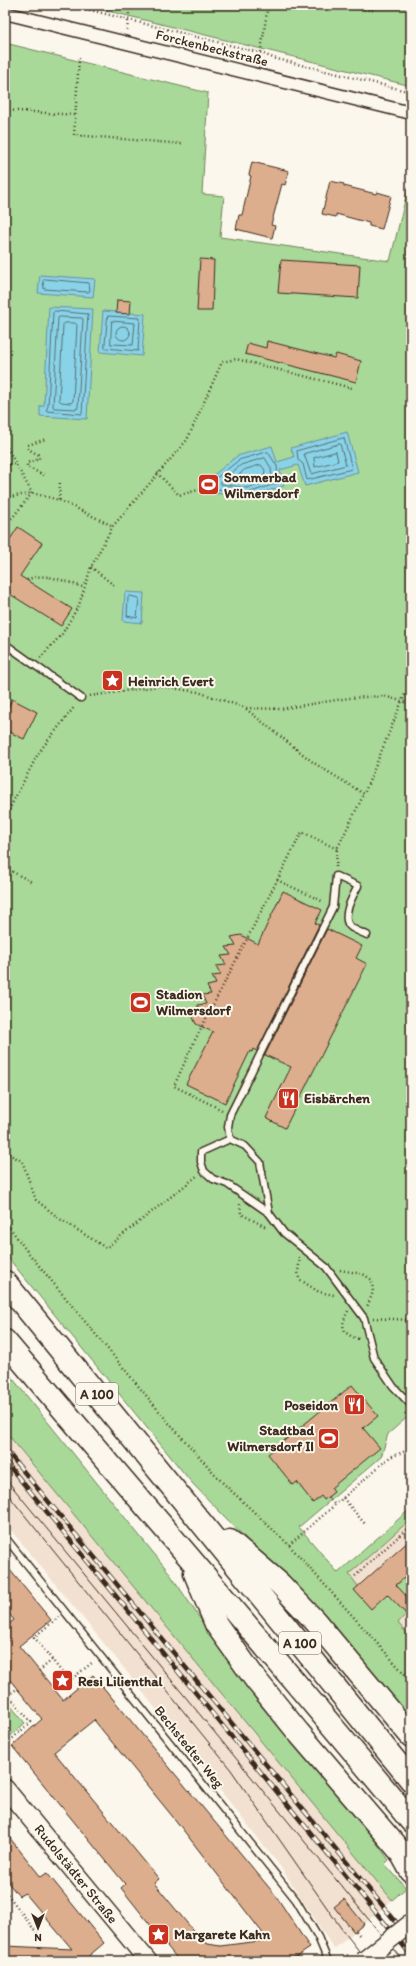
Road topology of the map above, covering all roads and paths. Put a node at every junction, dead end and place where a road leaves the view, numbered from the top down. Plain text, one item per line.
1 (70, 5) edge
2 (130, 5) edge
3 (268, 5) edge
4 (312, 5) edge
5 (379, 5) edge
6 (5, 13) edge
7 (129, 19) junction
8 (261, 53) junction
9 (79, 58) dead end
10 (411, 92) edge
11 (5, 110) edge
12 (411, 113) edge
13 (75, 115) junction
14 (183, 144) dead end
15 (352, 388) dead end
16 (46, 439) dead end
17 (5, 444) edge
18 (5, 464) edge
19 (17, 464) junction
20 (157, 474) junction
21 (44, 475) dead end
22 (60, 481) dead end
23 (202, 489) dead end
24 (32, 493) junction
25 (5, 498) edge
26 (59, 500) junction
27 (5, 524) edge
28 (114, 526) junction
29 (91, 566) junction
30 (27, 580) dead end
31 (83, 587) junction
32 (116, 587) dead end
33 (5, 644) edge
34 (33, 665) junction
35 (411, 679) edge
36 (81, 698) junction
37 (402, 702) junction
38 (411, 704) edge
39 (246, 708) junction
40 (364, 794) junction
41 (5, 817) edge
42 (337, 849) junction
43 (5, 868) edge
44 (336, 876) junction
45 (277, 880) junction
46 (32, 882) dead end
47 (334, 907) junction
48 (367, 935) dead end
49 (230, 1114) junction
50 (230, 1139) junction
51 (5, 1152) edge
52 (204, 1171) junction
53 (238, 1192) junction
54 (269, 1213) junction
55 (5, 1222) edge
56 (284, 1233) junction
57 (300, 1247) junction
58 (326, 1267) junction
59 (5, 1282) edge
60 (349, 1300) junction
61 (364, 1318) junction
62 (411, 1320) edge
63 (5, 1341) edge
64 (370, 1343) junction
65 (411, 1405) edge
66 (411, 1449) edge
67 (328, 1497) dead end
68 (343, 1498) junction
69 (335, 1505) junction
70 (188, 1506) junction
71 (365, 1524) dead end
72 (411, 1525) edge
73 (5, 1536) edge
74 (289, 1545) junction
75 (191, 1561) junction
76 (355, 1576) dead end
77 (65, 1612) junction
78 (100, 1656) junction
79 (52, 1660) junction
80 (39, 1671) dead end
81 (411, 1681) edge
82 (17, 1689) dead end
83 (5, 1691) edge
84 (8, 1695) junction
85 (411, 1736) edge
86 (5, 1745) edge
87 (411, 1780) edge
88 (5, 1788) edge
89 (411, 1821) edge
90 (405, 1853) edge
91 (411, 1872) edge
92 (5, 1891) edge
93 (411, 1902) edge
94 (407, 1905) dead end
95 (411, 1923) edge
96 (356, 1930) dead end
97 (38, 1936) dead end
98 (360, 1936) dead end
99 (344, 1958) dead end
100 (148, 1961) edge
101 (328, 1961) edge
102 (339, 1961) edge
103 (363, 1961) edge

1 - 7 path
2 - 7 path
3 - 8 path
4 - 5 path
6 - 12 street, Forckenbeckstraße
7 - 8 path
8 - 10 path
9 - 13 path
11 - 13 path
13 - 14 path
15 - 20 path
16 - 21 path
17 - 19 path
18 - 19 path
19 - 24 path
20 - 23 path
20 - 28 path
22 - 26 path
24 - 25 path
24 - 26 path
24 - 27 path
26 - 28 path
28 - 29 path
29 - 31 path
29 - 32 path
30 - 31 path
31 - 34 path
33 - 34 lane
34 - 36 lane
35 - 37 path
36 - 39 path
36 - 41 path
37 - 38 path
37 - 39 path
37 - 40 path
39 - 40 path
40 - 42 path
42 - 44 path
42 - 45 path
43 - 46 path
44 - 47 lane
44 - 48 lane
45 - 47 path
45 - 49 path
47 - 49 lane
49 - 50 lane
50 - 52 lane
50 - 54 lane
51 - 52 path
52 - 53 lane
53 - 54 lane
53 - 56 path
54 - 56 lane
55 - 74 path
56 - 57 lane
57 - 58 lane
57 - 60 path
58 - 60 lane
58 - 61 path
59 - 70 highway, A 100
60 - 61 lane
60 - 64 path
61 - 62 path
61 - 64 lane
63 - 75 highway, A 100
64 - 65 lane
66 - 68 path
67 - 69 path
68 - 69 path
68 - 71 path
69 - 74 path
70 - 85 highway
70 - 87 highway, A 100
72 - 76 path
73 - 77 lane, Bechstedter Weg
74 - 81 path
75 - 89 highway, A 100
75 - 90 highway
77 - 78 lane, Bechstedter Weg
77 - 79 path
78 - 79 path
78 - 101 lane, Bechstedter Weg
79 - 80 path
82 - 84 path
83 - 84 path
84 - 86 path
88 - 100 street, Rudolstädter Straße
90 - 91 highway
92 - 97 path
93 - 94 path
95 - 103 street, bridge
96 - 98 path
99 - 102 path

